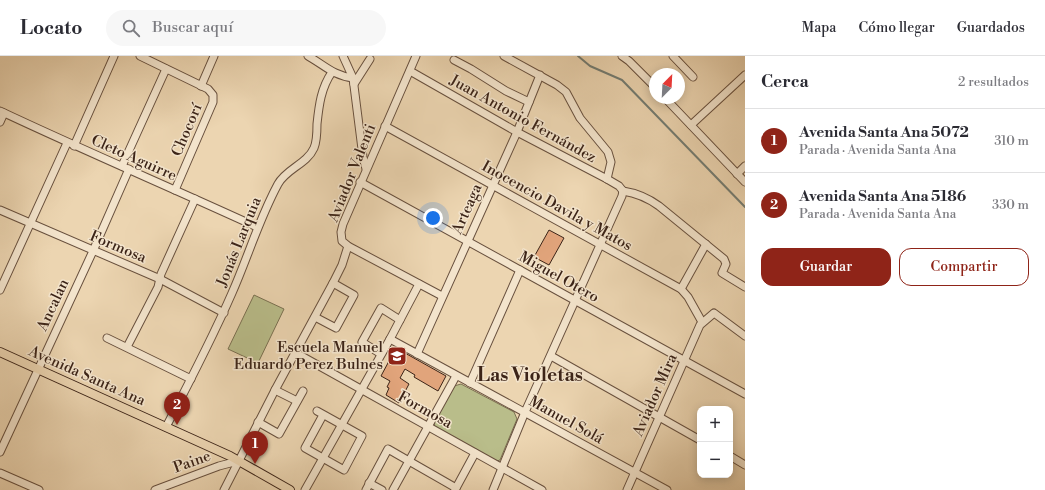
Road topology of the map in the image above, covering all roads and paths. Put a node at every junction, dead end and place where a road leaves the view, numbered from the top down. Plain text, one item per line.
1 (114, 56) edge
2 (140, 56) edge
3 (214, 56) edge
4 (308, 56) edge
5 (343, 56) edge
6 (416, 56) edge
7 (504, 56) edge
8 (624, 56) edge
9 (674, 56) edge
10 (370, 59) dead end
11 (454, 60) dead end
12 (166, 69) junction
13 (410, 71) junction
14 (332, 72) junction
15 (540, 75) junction
16 (745, 75) edge
17 (693, 77) dead end
18 (353, 81) junction
19 (649, 82) edge
20 (201, 86) junction
21 (529, 102) junction
22 (671, 104) edge
23 (2, 112) edge
24 (0, 122) edge
25 (691, 125) junction
26 (385, 126) junction
27 (517, 132) junction
28 (71, 145) junction
29 (745, 166) edge
30 (126, 168) junction
31 (366, 169) junction
32 (737, 174) junction
33 (607, 179) junction
34 (360, 182) junction
35 (745, 182) edge
36 (492, 185) junction
37 (175, 190) junction
38 (623, 191) junction
39 (196, 199) junction
40 (0, 210) edge
41 (30, 224) junction
42 (257, 227) junction
43 (467, 241) junction
44 (706, 244) junction
45 (600, 245) junction
46 (348, 246) junction
47 (93, 251) junction
48 (520, 270) junction
49 (160, 280) junction
50 (333, 283) junction
51 (419, 284) junction
52 (745, 287) edge
53 (681, 289) junction
54 (0, 290) edge
55 (442, 296) junction
56 (575, 300) junction
57 (224, 313) junction
58 (315, 317) junction
59 (400, 320) junction
60 (702, 322) junction
61 (745, 336) edge
62 (107, 338) dead end
63 (390, 339) junction
64 (127, 347) junction
65 (0, 352) edge
66 (296, 353) junction
67 (381, 354) junction
68 (417, 354) junction
69 (551, 356) junction
70 (684, 361) junction
71 (38, 369) junction
72 (456, 376) junction
73 (191, 378) junction
74 (470, 384) junction
75 (361, 389) junction
76 (275, 390) junction
77 (302, 391) dead end
78 (745, 394) edge
79 (297, 401) junction
80 (525, 412) junction
81 (660, 417) junction
82 (258, 422) junction
83 (342, 425) junction
84 (166, 427) junction
85 (428, 427) junction
86 (697, 438) edge
87 (0, 452) edge
88 (475, 453) junction
89 (323, 458) junction
90 (733, 458) edge
91 (238, 461) junction
92 (409, 462) junction
93 (745, 465) edge
94 (502, 468) junction
95 (0, 473) edge
96 (635, 473) junction
97 (368, 487) edge
98 (455, 489) edge
99 (39, 490) edge
100 (155, 490) edge
101 (224, 490) edge
102 (290, 490) edge
103 (305, 490) edge
104 (382, 490) edge
105 (394, 490) edge
106 (492, 490) edge
107 (542, 490) edge
108 (627, 490) edge
109 (667, 490) edge

1 - 28 street
2 - 12 street
3 - 20 street
4 - 14 street
5 - 18 street
6 - 13 street, Aviador Valenti
7 - 15 street
8 - 19 street
9 - 17 street
10 - 18 street
11 - 21 street
12 - 20 street
12 - 30 street, Ancalan
13 - 26 street, Aviador Valenti
13 - 27 street, Juan Antonio Fernández
14 - 18 street
14 - 42 street, Jonás Larquia
15 - 21 street, Arteaga
15 - 33 street
16 - 25 street
18 - 31 street
20 - 37 street, Chocorí
21 - 27 street, Arteaga
22 - 25 street
23 - 24 street
23 - 28 street, Cleto Aguirre
25 - 32 street
26 - 31 street, Aviador Valenti
26 - 36 street, Inocencio Davila y Matos
27 - 33 street, Juan Antonio Fernández
27 - 36 street, Arteaga
28 - 30 street, Cleto Aguirre
28 - 41 street
29 - 32 street
30 - 37 street, Cleto Aguirre
30 - 47 street, Ancalan
31 - 34 street, Aviador Valenti
32 - 35 street
33 - 38 street, Juan Antonio Fernández
34 - 43 street, Miguel Otero
34 - 46 street, Aviador Valenti
36 - 43 street, Arteaga
36 - 45 street, Inocencio Davila y Matos
37 - 39 street, Cleto Aguirre
38 - 44 street
38 - 45 street
39 - 42 street, Cleto Aguirre
39 - 49 street
40 - 41 street, Formosa
41 - 47 street, Formosa
41 - 54 street
42 - 57 street, Jonás Larquia
43 - 48 street, Miguel Otero
43 - 55 street, Arteaga
44 - 52 street
44 - 53 street
45 - 53 street, Inocencio Davila y Matos
45 - 56 street
46 - 50 street
46 - 51 street
47 - 49 street, Formosa
47 - 71 street, Ancalan
48 - 56 street, Miguel Otero
48 - 74 street
49 - 57 street, Formosa
49 - 64 street
50 - 58 street
50 - 58 street
51 - 55 street
51 - 59 street
53 - 60 street, Inocencio Davila y Matos
55 - 68 street, Arteaga
56 - 69 street
56 - 70 street, Miguel Otero
57 - 73 street, Jonás Larquia
58 - 66 street
59 - 63 street
59 - 67 street
60 - 61 street, Aviador Mira
60 - 70 street, Aviador Mira
62 - 64 street
63 - 67 street
63 - 68 street, Manuel Solá
64 - 73 street
65 - 71 main road, Avenida Santa Ana
66 - 75 street, Formosa
66 - 76 street
67 - 75 street
68 - 72 street, Manuel Solá
69 - 80 street
69 - 81 street
70 - 78 street, Miguel Otero
70 - 81 street, Aviador Mira
71 - 84 main road, Avenida Santa Ana
71 - 87 street, Ancalan
72 - 74 street, Manuel Solá
72 - 85 street
73 - 84 street, Jonás Larquia
74 - 80 street, Manuel Solá
75 - 83 street
75 - 85 street, Formosa
76 - 79 street
76 - 82 street
77 - 79 street
79 - 82 street
80 - 94 street
80 - 96 street, Manuel Solá
81 - 86 street
81 - 96 street, Aviador Mira
82 - 91 street
83 - 89 street
83 - 89 street
83 - 89 street
84 - 91 main road, Avenida Santa Ana
85 - 88 street, Formosa
85 - 92 street
88 - 94 street, Formosa
88 - 98 street
89 - 103 street
90 - 93 street
91 - 100 street, Paine
91 - 101 street
91 - 102 main road, Avenida Santa Ana
92 - 97 street
92 - 98 street
92 - 105 street
94 - 106 street
94 - 107 street, Formosa
95 - 99 street
96 - 108 street, Aviador Mira
96 - 109 street, Manuel Solá
97 - 104 street

